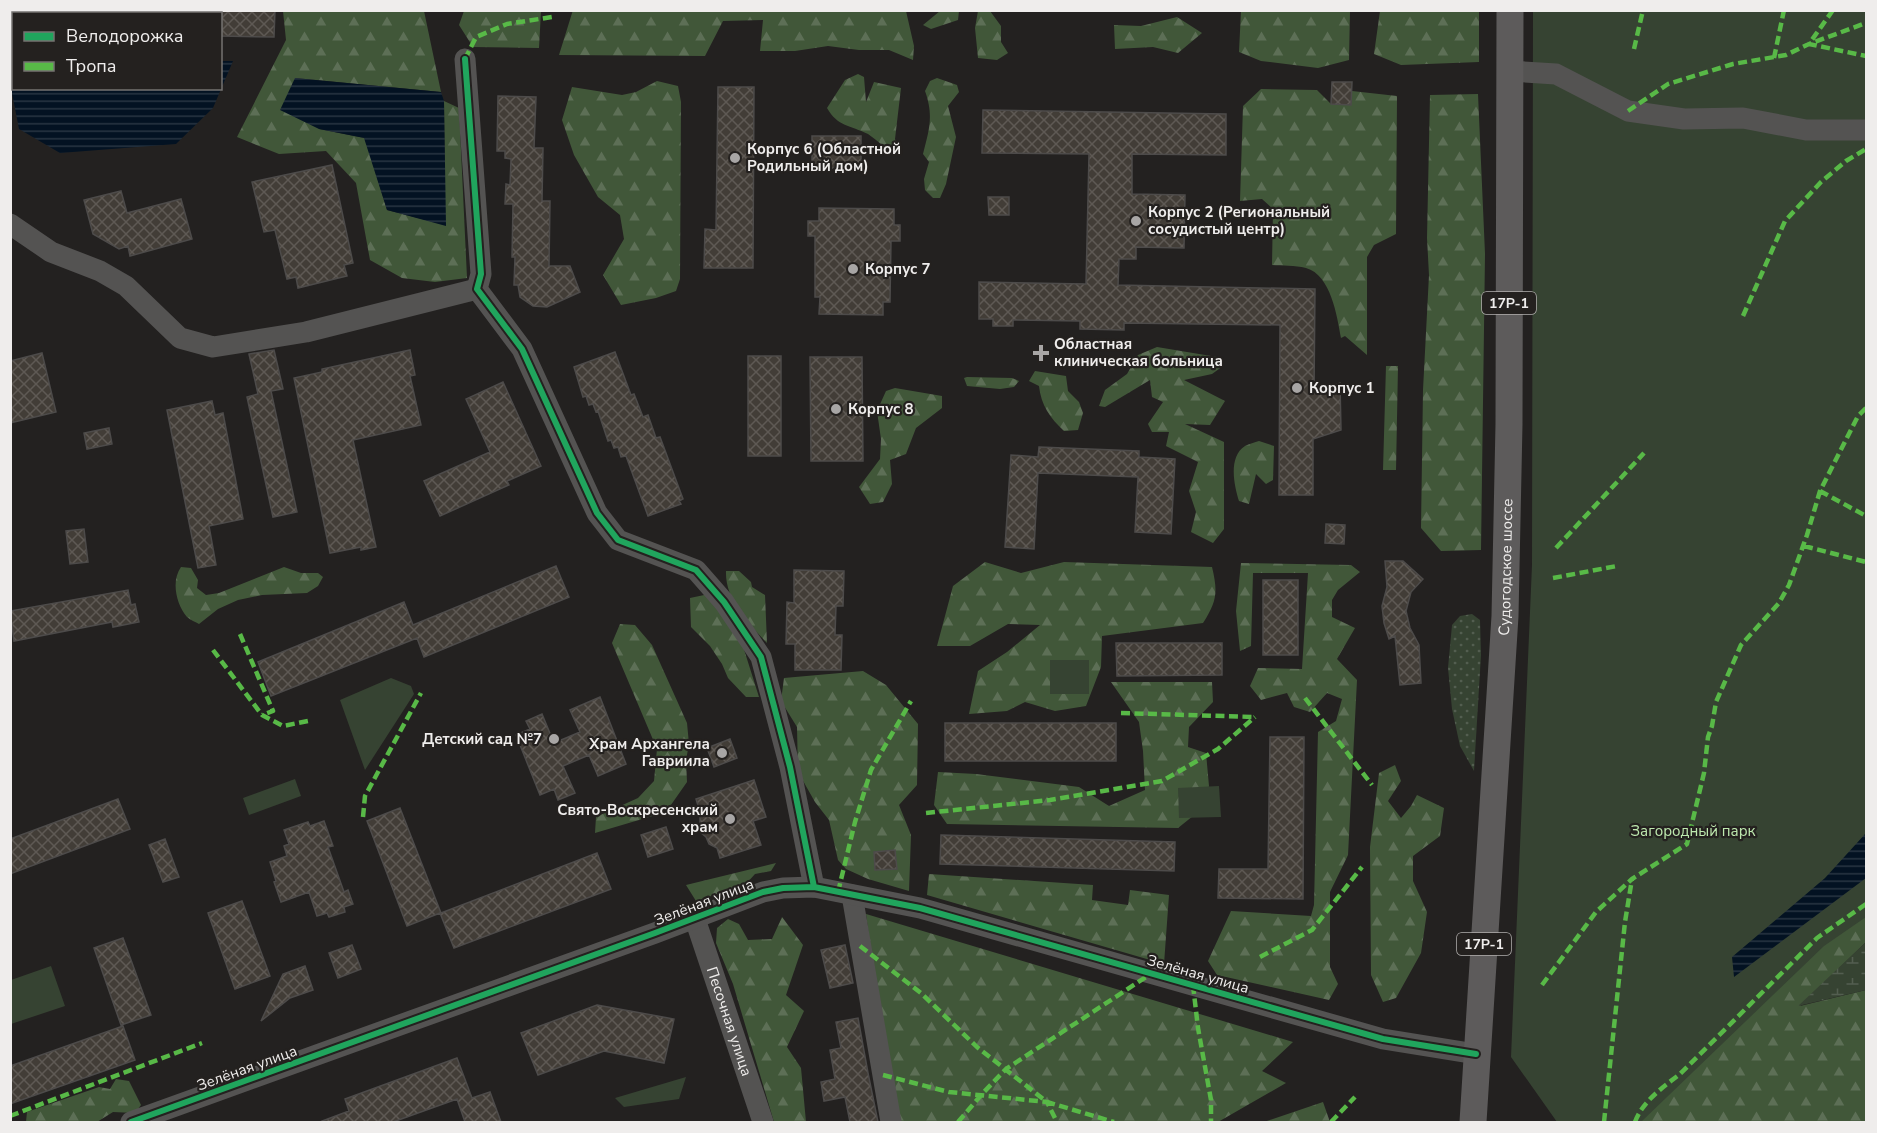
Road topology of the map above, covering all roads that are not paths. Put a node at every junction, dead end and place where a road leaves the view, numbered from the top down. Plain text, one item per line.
1 (1510, 10) edge
2 (465, 59) dead end
3 (1510, 71) junction
4 (1866, 130) edge
5 (10, 224) edge
6 (477, 289) junction
7 (814, 887) junction
8 (852, 895) junction
9 (695, 919) junction
10 (1476, 1054) junction
11 (131, 1122) edge
12 (764, 1122) edge
13 (891, 1122) edge
14 (1473, 1122) edge

1 - 3 main road, Судогодское шоссе / 17Р-1
2 - 6 street
3 - 4 street
3 - 10 main road, Судогодское шоссе / 17Р-1
5 - 6 street
6 - 7 street
7 - 8 street, Зелёная улица
7 - 9 street, Зелёная улица
8 - 10 street, Зелёная улица
8 - 13 street
9 - 11 street, Зелёная улица
9 - 12 street, Песочная улица
10 - 14 main road, Судогодское шоссе / 17Р-1

